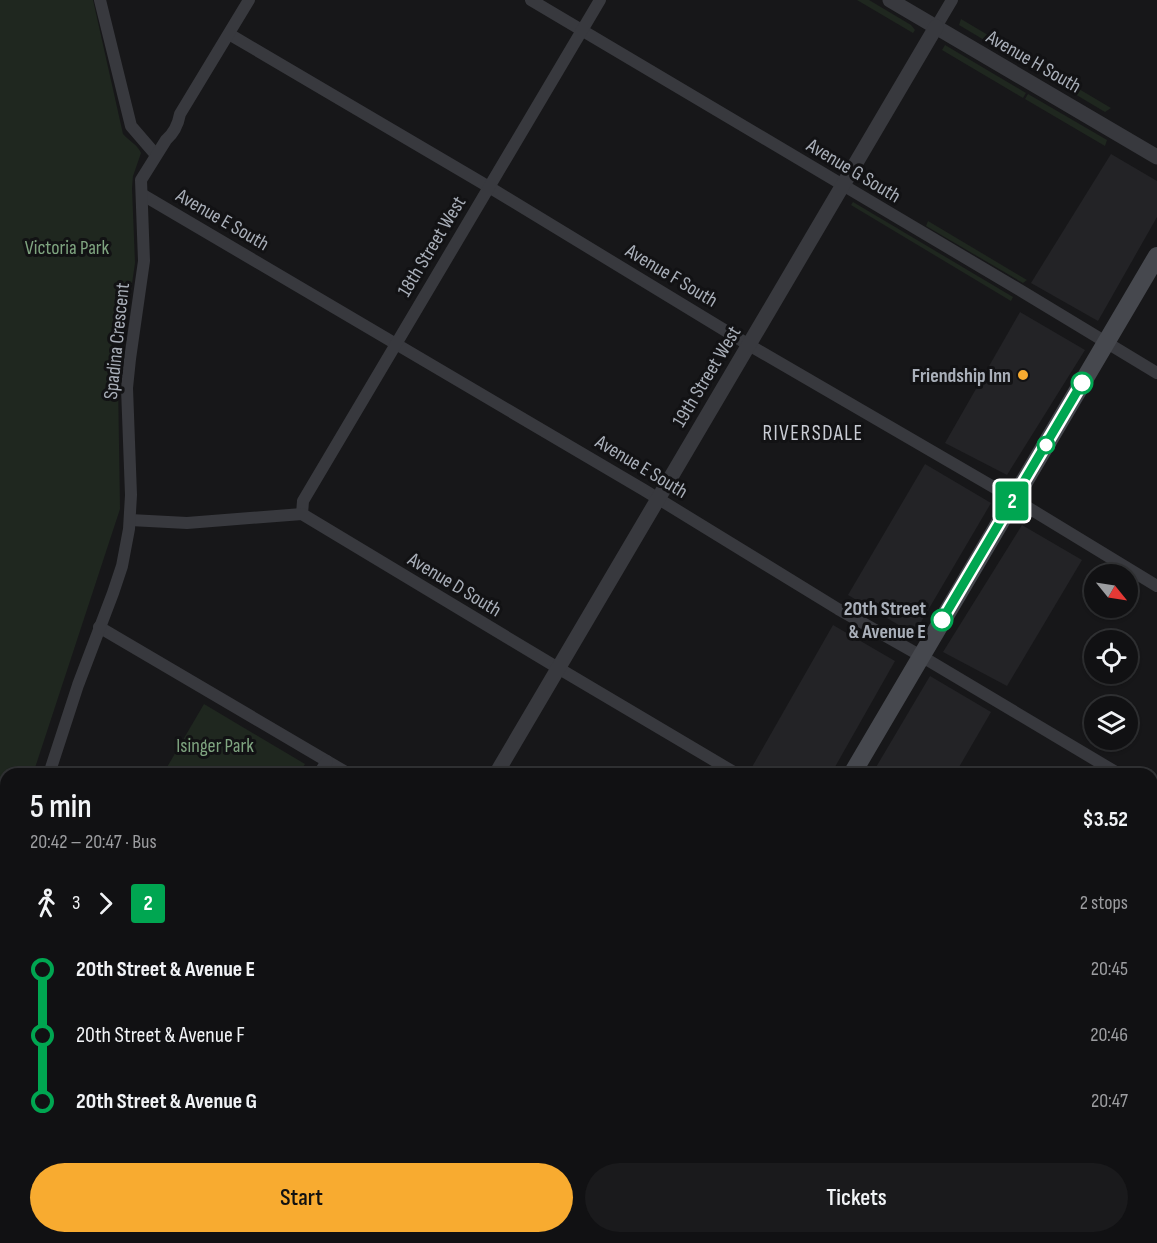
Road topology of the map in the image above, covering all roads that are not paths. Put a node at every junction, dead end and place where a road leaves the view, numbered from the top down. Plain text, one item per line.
1 (100, 0) edge
2 (249, 0) edge
3 (531, 0) edge
4 (600, 0) edge
5 (891, 0) edge
6 (952, 0) edge
7 (936, 27) junction
8 (582, 30) junction
9 (229, 34) junction
10 (156, 155) junction
11 (1157, 157) edge
12 (843, 186) junction
13 (489, 188) junction
14 (142, 195) junction
15 (1157, 256) edge
16 (396, 343) junction
17 (1106, 343) junction
18 (749, 345) junction
19 (1157, 374) edge
20 (658, 498) junction
21 (1014, 500) junction
22 (302, 514) junction
23 (130, 520) junction
24 (1157, 586) edge
25 (99, 627) junction
26 (921, 656) junction
27 (558, 668) junction
28 (327, 760) junction
29 (51, 768) edge
30 (322, 768) edge
31 (340, 768) edge
32 (500, 768) edge
33 (727, 768) edge
34 (856, 768) edge
35 (1109, 768) edge

1 - 10 street
2 - 9 street, Spadina Crescent
3 - 8 street, Avenue G South
4 - 8 street, 18th Street West
5 - 7 street, Avenue H South
6 - 7 street, 19th Street West
7 - 11 street, Avenue H South
7 - 12 street, 19th Street West
8 - 12 street, Avenue G South
8 - 13 street, 18th Street West
9 - 10 street, Spadina Crescent
9 - 13 street, Avenue F South
10 - 14 street, Spadina Crescent
12 - 17 street, Avenue G South
12 - 18 street, 19th Street West
13 - 16 street, 18th Street West
13 - 18 street, Avenue F South
14 - 16 street, Avenue E South
14 - 23 street, Spadina Crescent
15 - 17 main road
16 - 20 street, Avenue E South
16 - 22 street, 18th Street West
17 - 19 street, Avenue G South
17 - 21 main road
18 - 20 street, 19th Street West
18 - 21 street, Avenue F South
20 - 26 street, Avenue E South
20 - 27 street, 19th Street West
21 - 24 street, Avenue F South
21 - 26 main road
22 - 23 street
22 - 27 street, Avenue D South
23 - 25 street, Spadina Crescent
25 - 28 street
25 - 29 street, Spadina Crescent
26 - 34 main road
26 - 35 street, Avenue E South
27 - 32 street, 19th Street West
27 - 33 street, Avenue D South
28 - 30 street
28 - 31 street

